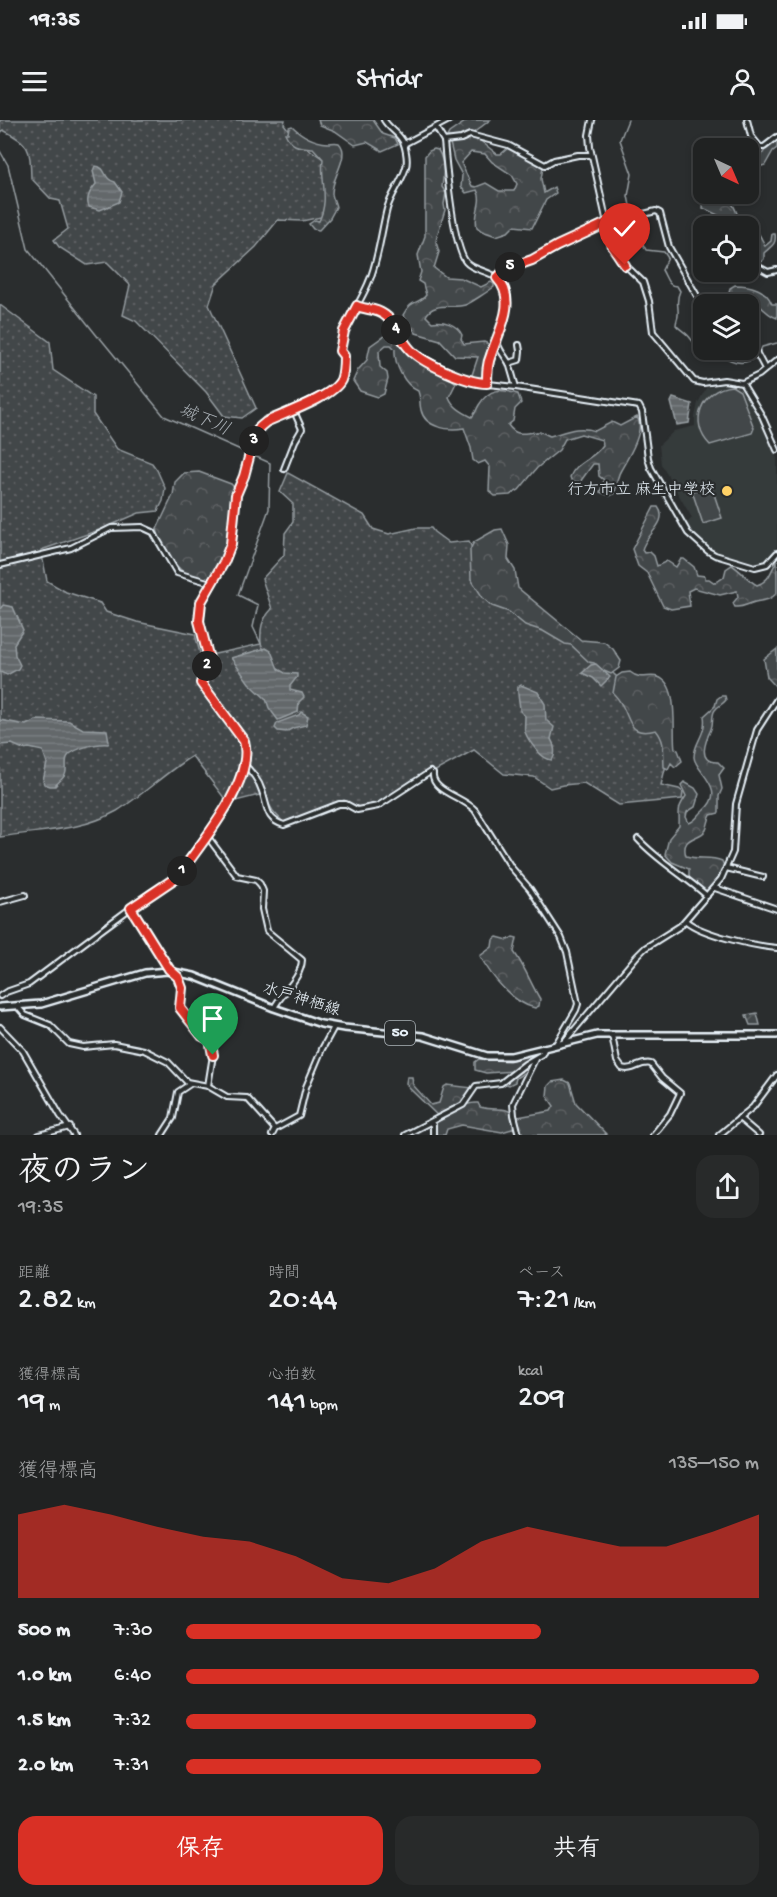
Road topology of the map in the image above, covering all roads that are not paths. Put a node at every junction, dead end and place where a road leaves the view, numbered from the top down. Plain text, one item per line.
1 (384, 120) edge
2 (448, 120) edge
3 (592, 120) edge
4 (747, 120) edge
5 (435, 128) junction
6 (777, 137) edge
7 (444, 141) junction
8 (404, 144) junction
9 (591, 155) junction
10 (607, 223) junction
11 (759, 267) edge
12 (777, 270) edge
13 (497, 278) junction
14 (696, 294) edge
15 (357, 306) junction
16 (496, 340) junction
17 (519, 345) dead end
18 (759, 358) edge
19 (777, 360) edge
20 (509, 363) junction
21 (765, 369) junction
22 (487, 383) junction
23 (742, 383) junction
24 (516, 387) junction
25 (293, 409) junction
26 (777, 450) edge
27 (284, 469) dead end
28 (777, 553) edge
29 (0, 565) edge
30 (211, 583) junction
31 (777, 699) edge
32 (243, 764) junction
33 (207, 836) junction
34 (638, 839) dead end
35 (726, 868) junction
36 (763, 877) dead end
37 (715, 888) junction
38 (25, 895) dead end
39 (707, 896) junction
40 (0, 902) edge
41 (131, 908) junction
42 (777, 909) edge
43 (686, 921) junction
44 (777, 948) edge
45 (172, 972) junction
46 (0, 996) edge
47 (17, 1006) junction
48 (0, 1007) edge
49 (274, 1008) junction
50 (334, 1027) junction
51 (1, 1030) edge
52 (612, 1035) junction
53 (777, 1035) edge
54 (564, 1042) junction
55 (556, 1044) junction
56 (545, 1047) junction
57 (535, 1058) junction
58 (777, 1075) edge
59 (190, 1084) junction
60 (208, 1086) junction
61 (739, 1118) junction
62 (431, 1123) junction
63 (70, 1127) junction
64 (275, 1129) junction
65 (39, 1135) edge
66 (74, 1135) edge
67 (162, 1135) edge
68 (272, 1135) edge
69 (405, 1135) edge
70 (433, 1135) edge
71 (519, 1135) edge
72 (653, 1135) edge
73 (719, 1135) edge
74 (759, 1135) edge

1 - 8 street
2 - 5 street
3 - 9 street
4 - 6 street
5 - 7 street
5 - 8 street
7 - 9 street
7 - 13 street
8 - 15 street
9 - 10 street
10 - 13 street
10 - 14 street
10 - 23 street
11 - 12 street
13 - 16 street
15 - 22 street
15 - 25 street
16 - 20 street
16 - 22 street
17 - 20 street
18 - 21 street
19 - 21 street
20 - 24 street
21 - 23 street
22 - 24 street
23 - 26 street
24 - 28 street
25 - 27 street
25 - 30 street
29 - 30 street
30 - 32 street
31 - 35 street
32 - 33 street
32 - 55 street
33 - 41 street
33 - 49 street
34 - 39 street
35 - 36 street
35 - 37 street
37 - 39 street
37 - 42 street
38 - 40 street
39 - 43 street
41 - 45 street
41 - 46 street
43 - 44 street
43 - 54 street
45 - 47 main road, 水戸神栖線 / 50
45 - 49 main road, 水戸神栖線 / 50
45 - 60 street
47 - 48 main road, 水戸神栖線 / 50
47 - 59 street
49 - 50 main road, 水戸神栖線 / 50
50 - 56 main road, 水戸神栖線 / 50
50 - 64 street
51 - 63 street
52 - 53 main road, 水戸神栖線 / 50
52 - 54 main road, 水戸神栖線 / 50
52 - 72 street
54 - 55 main road, 水戸神栖線 / 50
55 - 56 main road, 水戸神栖線 / 50
56 - 57 street
57 - 62 street
57 - 71 street
58 - 61 street
59 - 60 street
59 - 67 street
60 - 64 street
61 - 73 street
61 - 74 street
62 - 69 street
62 - 70 street
63 - 65 street
63 - 66 street
64 - 68 street

